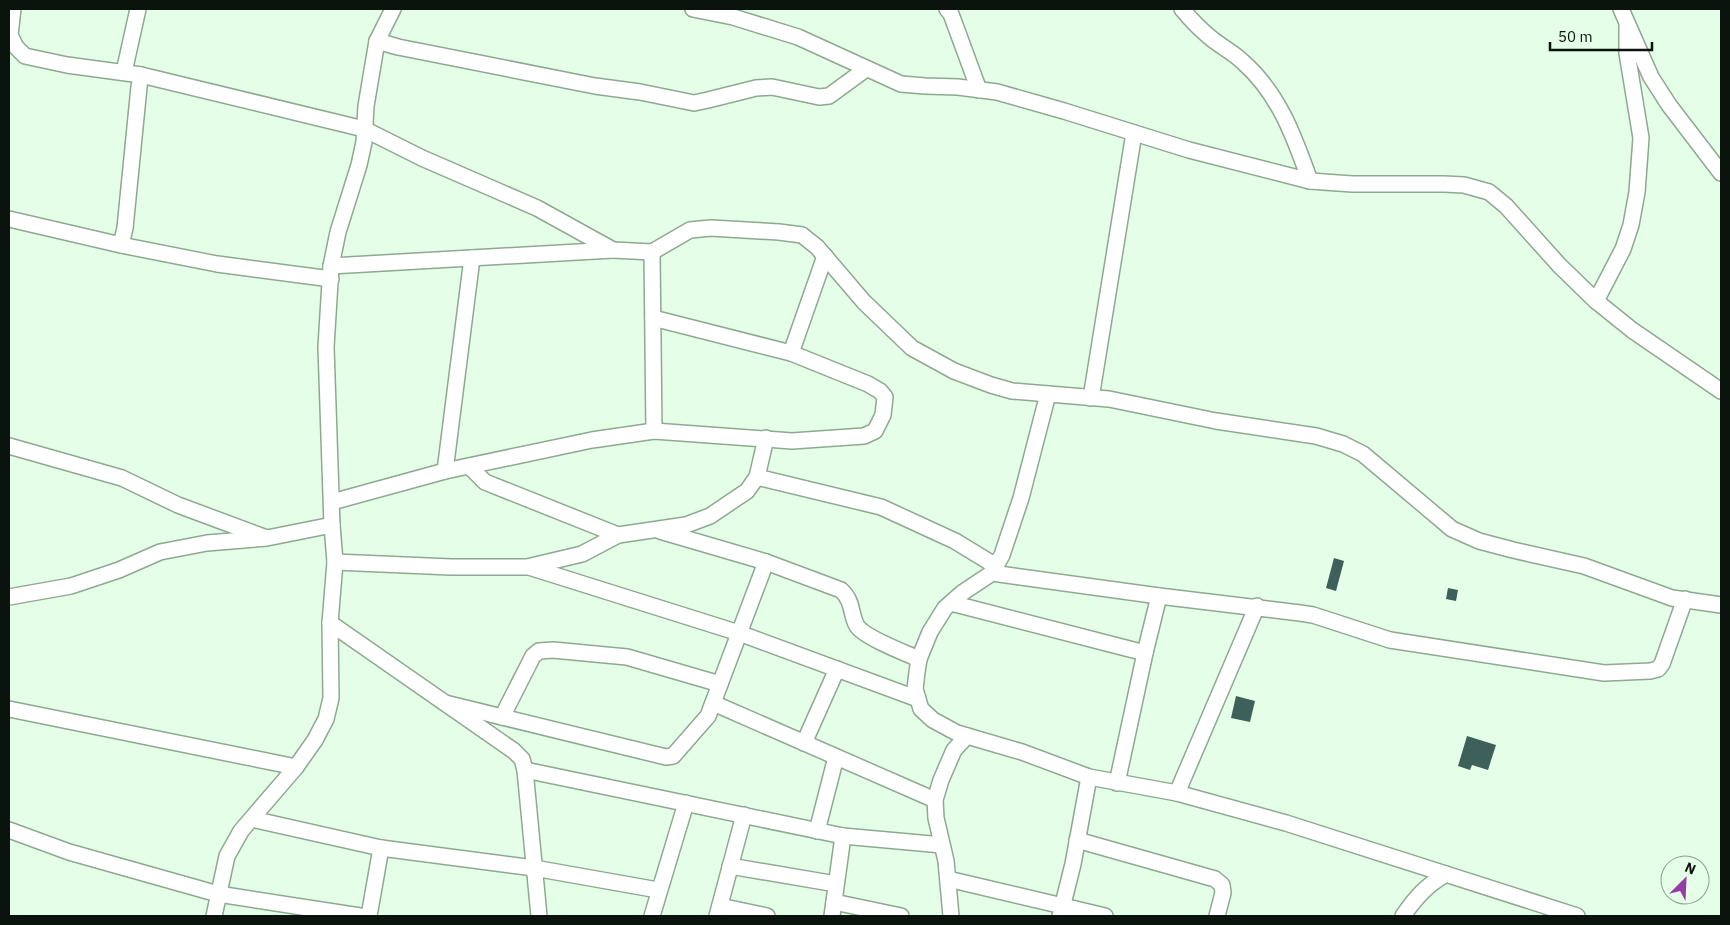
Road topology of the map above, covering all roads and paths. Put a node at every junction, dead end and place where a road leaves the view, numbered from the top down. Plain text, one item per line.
1 (13, 9) edge
2 (138, 9) edge
3 (393, 9) edge
4 (693, 9) edge
5 (947, 9) edge
6 (1182, 9) edge
7 (1621, 9) edge
8 (1628, 24) junction
9 (377, 41) junction
10 (866, 69) junction
11 (124, 72) junction
12 (141, 75) junction
13 (980, 90) junction
14 (364, 129) junction
15 (1134, 133) junction
16 (1721, 173) edge
17 (1310, 181) junction
18 (9, 219) edge
19 (121, 245) junction
20 (613, 250) junction
21 (652, 252) junction
22 (825, 256) junction
23 (472, 258) junction
24 (331, 273) junction
25 (1596, 301) junction
26 (653, 318) junction
27 (791, 353) junction
28 (1721, 390) edge
29 (1048, 394) junction
30 (1090, 398) junction
31 (654, 431) junction
32 (766, 438) junction
33 (9, 446) edge
34 (469, 466) junction
35 (445, 471) junction
36 (757, 477) junction
37 (332, 502) junction
38 (332, 525) junction
39 (656, 530) junction
40 (618, 535) junction
41 (267, 538) junction
42 (336, 562) junction
43 (766, 562) junction
44 (527, 567) junction
45 (994, 569) junction
46 (1159, 596) junction
47 (9, 597) edge
48 (1685, 599) junction
49 (951, 603) junction
50 (1721, 605) edge
51 (1257, 606) junction
52 (330, 622) junction
53 (739, 633) junction
54 (1145, 653) junction
55 (919, 659) junction
56 (837, 669) junction
57 (720, 684) junction
58 (918, 699) junction
59 (445, 703) junction
60 (713, 703) junction
61 (9, 709) edge
62 (502, 717) junction
63 (967, 736) junction
64 (804, 743) junction
65 (836, 757) junction
66 (296, 767) junction
67 (525, 770) junction
68 (1089, 777) junction
69 (1118, 783) junction
70 (1177, 793) junction
71 (935, 800) junction
72 (686, 803) junction
73 (744, 815) junction
74 (252, 819) junction
75 (9, 830) edge
76 (817, 831) junction
77 (843, 836) junction
78 (1077, 840) junction
79 (942, 845) junction
80 (381, 848) junction
81 (730, 866) junction
82 (534, 868) junction
83 (1446, 874) junction
84 (948, 879) junction
85 (836, 884) junction
86 (658, 890) junction
87 (218, 894) junction
88 (833, 909) edge
89 (719, 911) edge
90 (1062, 911) edge
91 (214, 916) edge
92 (360, 916) edge
93 (369, 916) edge
94 (539, 916) edge
95 (652, 916) edge
96 (767, 916) edge
97 (902, 916) edge
98 (951, 916) edge
99 (1105, 916) edge
100 (1217, 916) edge
101 (1403, 916) edge
102 (1576, 916) edge

1 - 11 street
2 - 11 street
3 - 9 street
4 - 10 street
5 - 13 street
6 - 17 street
7 - 8 street
8 - 16 street
8 - 25 street
9 - 10 street
9 - 14 street
10 - 13 street
11 - 12 street
12 - 14 street
12 - 19 street
13 - 15 street
14 - 20 street
14 - 24 street
15 - 17 street
15 - 30 street
17 - 25 street
18 - 19 street
19 - 24 street
20 - 21 street
20 - 23 street
21 - 22 street
21 - 26 street
22 - 27 street
22 - 29 street
23 - 24 street
23 - 35 street
24 - 37 street
25 - 28 street
26 - 27 street
26 - 31 street
27 - 32 street
29 - 30 street
29 - 45 street
30 - 48 street
31 - 32 street
31 - 34 street
32 - 36 street
33 - 41 street
34 - 35 street
34 - 40 street
35 - 37 street
36 - 39 street
36 - 45 street
37 - 38 street
38 - 41 street
38 - 42 street
39 - 40 street
39 - 43 street
40 - 44 street
41 - 47 street
42 - 44 street
42 - 52 street
43 - 53 street
43 - 55 street
44 - 53 street
45 - 46 street
45 - 49 street
46 - 51 street
46 - 54 street
48 - 50 street
48 - 51 street
49 - 54 street
49 - 55 street
51 - 70 street
52 - 59 street
52 - 66 street
53 - 56 street
53 - 57 street
54 - 69 street
55 - 58 street
56 - 58 street
56 - 64 street
57 - 60 street
57 - 62 street
58 - 63 street
59 - 62 street
59 - 67 street
60 - 62 street
60 - 64 street
61 - 66 street
63 - 68 street
63 - 71 street
64 - 65 street
65 - 71 street
65 - 76 street
66 - 74 street
67 - 72 street
67 - 82 street
68 - 69 street
68 - 78 street
69 - 70 street
70 - 83 street
71 - 79 street
72 - 73 street
72 - 86 street
73 - 76 street
73 - 81 street
74 - 80 street
74 - 87 street
75 - 87 street
76 - 77 street
77 - 79 street
77 - 85 street
78 - 90 street
78 - 100 street
79 - 84 street
80 - 82 street
80 - 93 street
81 - 85 street
81 - 89 street
82 - 86 street
82 - 94 street
83 - 101 street
83 - 102 street
84 - 90 street
84 - 98 street
85 - 88 street
86 - 95 street
87 - 91 street
87 - 92 street
88 - 97 street
89 - 96 street
90 - 99 street

